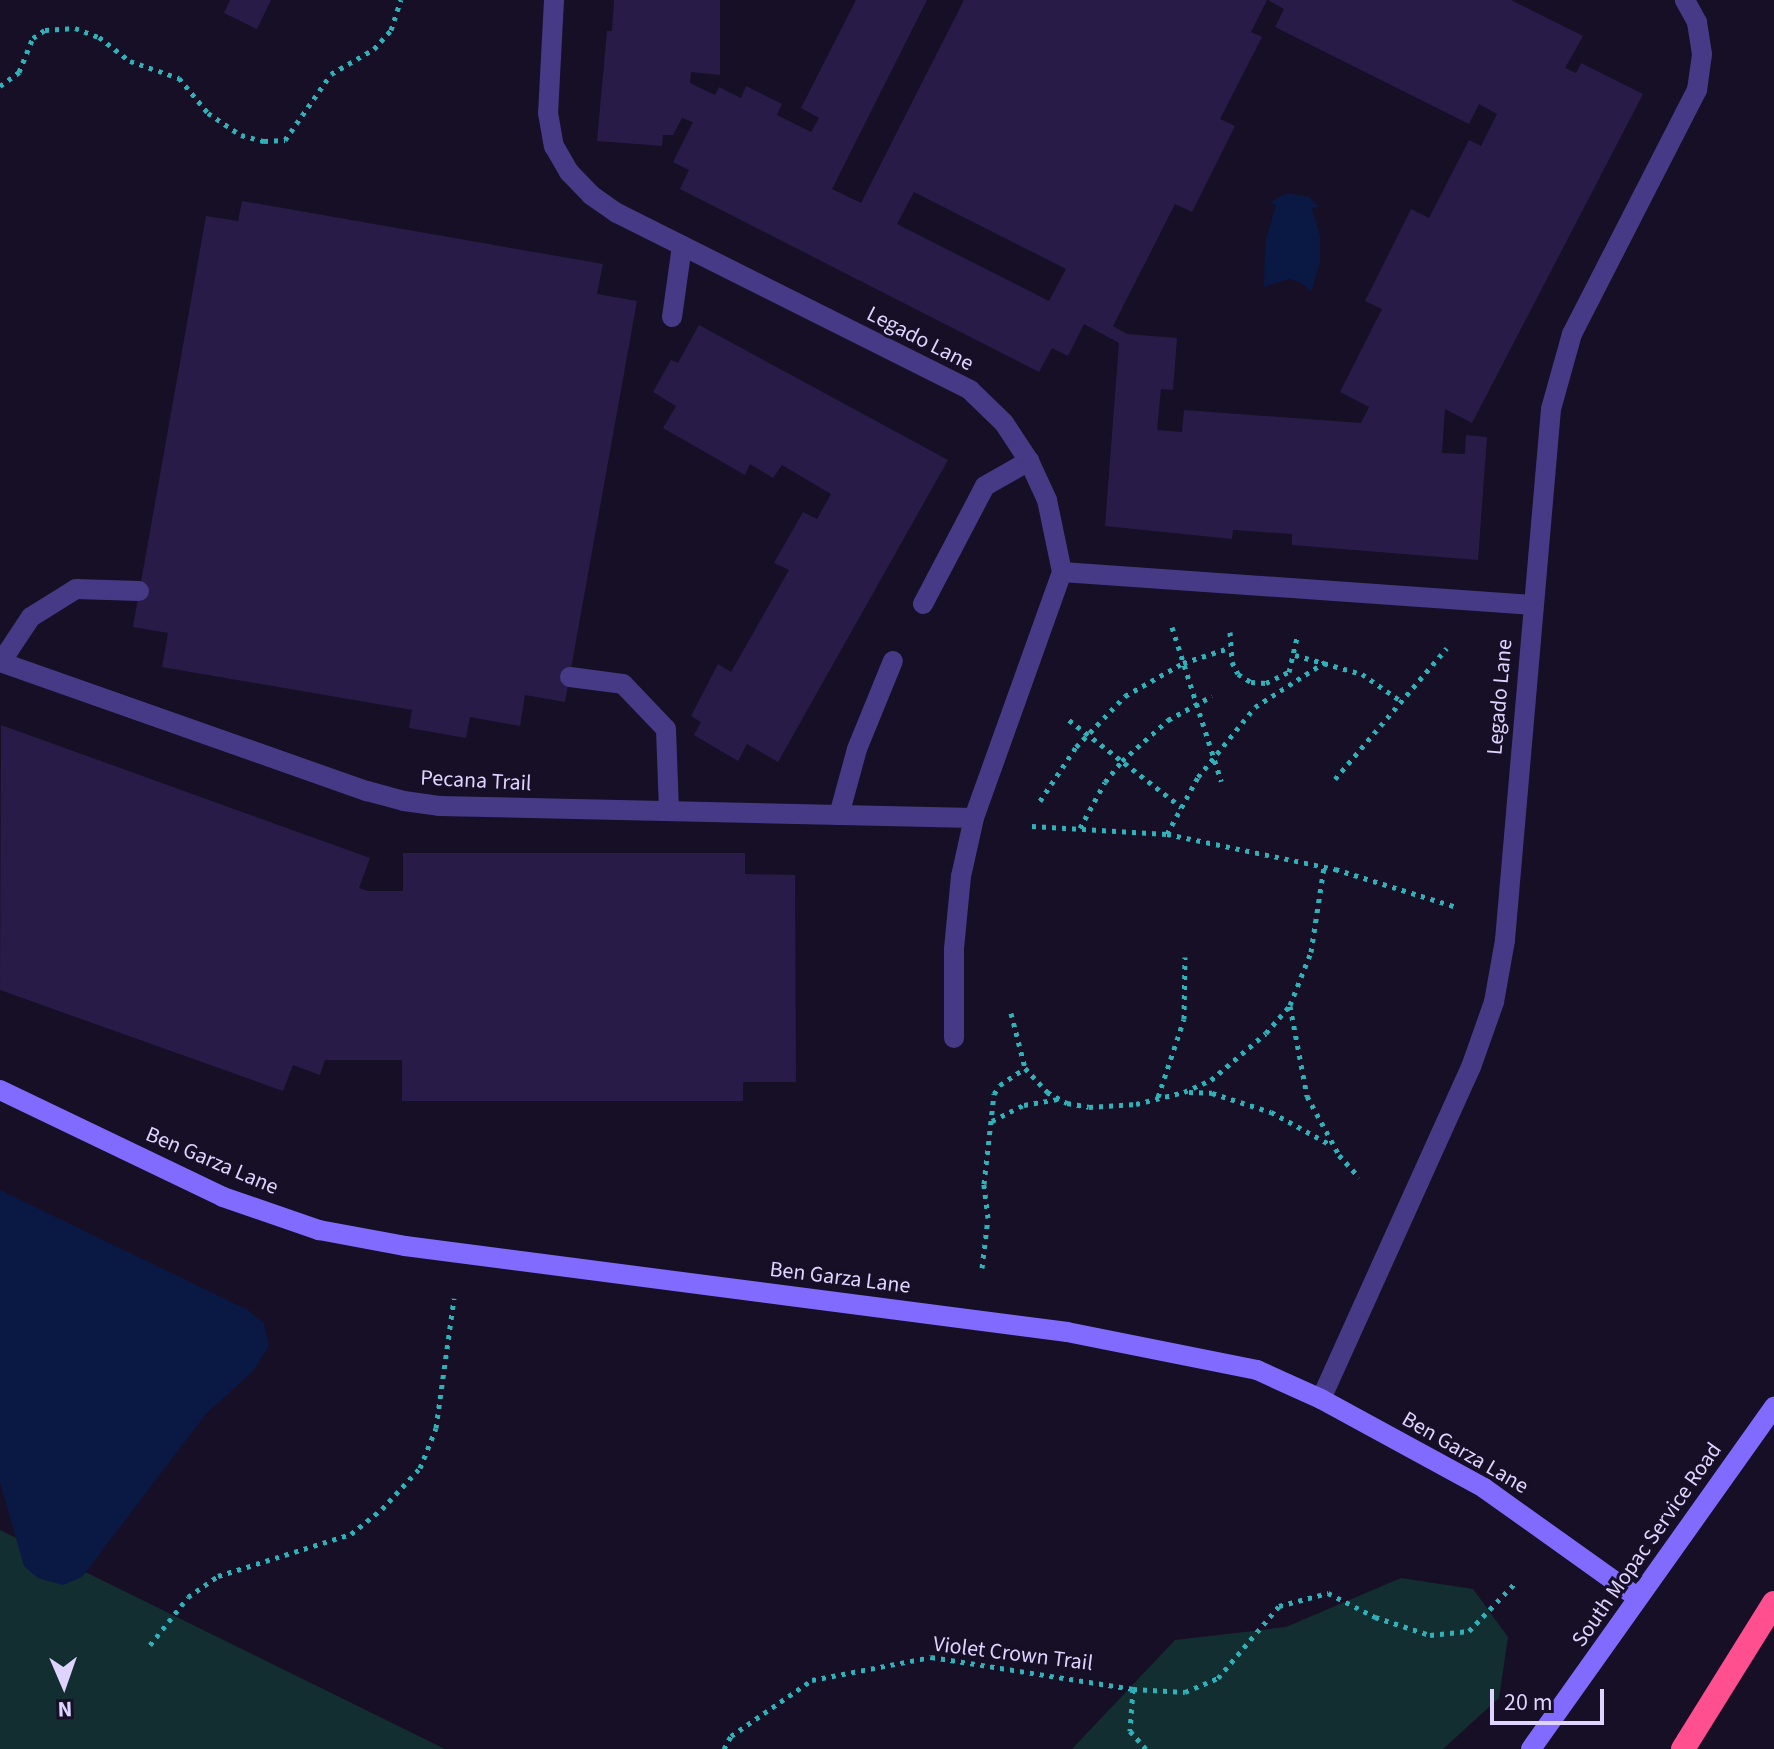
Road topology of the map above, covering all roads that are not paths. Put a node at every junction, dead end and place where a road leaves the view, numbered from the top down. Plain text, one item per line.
1 (554, 0) edge
2 (1685, 0) edge
3 (682, 246) junction
4 (672, 317) dead end
5 (1029, 461) junction
6 (1062, 572) junction
7 (139, 591) dead end
8 (923, 604) dead end
9 (1532, 605) junction
10 (893, 661) dead end
11 (1, 662) edge
12 (570, 677) dead end
13 (669, 810) junction
14 (839, 815) junction
15 (974, 818) junction
16 (954, 1038) dead end
17 (0, 1090) edge
18 (1321, 1399) junction
19 (1774, 1407) edge
20 (1638, 1598) junction
21 (1774, 1603) edge
22 (1531, 1749) edge
23 (1683, 1749) edge

1 - 3 street, Legado Lane
2 - 9 street, Legado Lane
3 - 4 street
3 - 5 street, Legado Lane
5 - 6 street, Legado Lane
5 - 8 street
6 - 9 street
6 - 15 street
7 - 11 street
9 - 18 street, Legado Lane
10 - 14 street
11 - 13 street, Pecana Trail
12 - 13 street
13 - 14 street, Pecana Trail
14 - 15 street, Pecana Trail
15 - 16 street
17 - 18 street, Ben Garza Lane
18 - 20 street, Ben Garza Lane
19 - 20 street, South Mopac Service Road
20 - 22 street, South Mopac Service Road
21 - 23 highway

